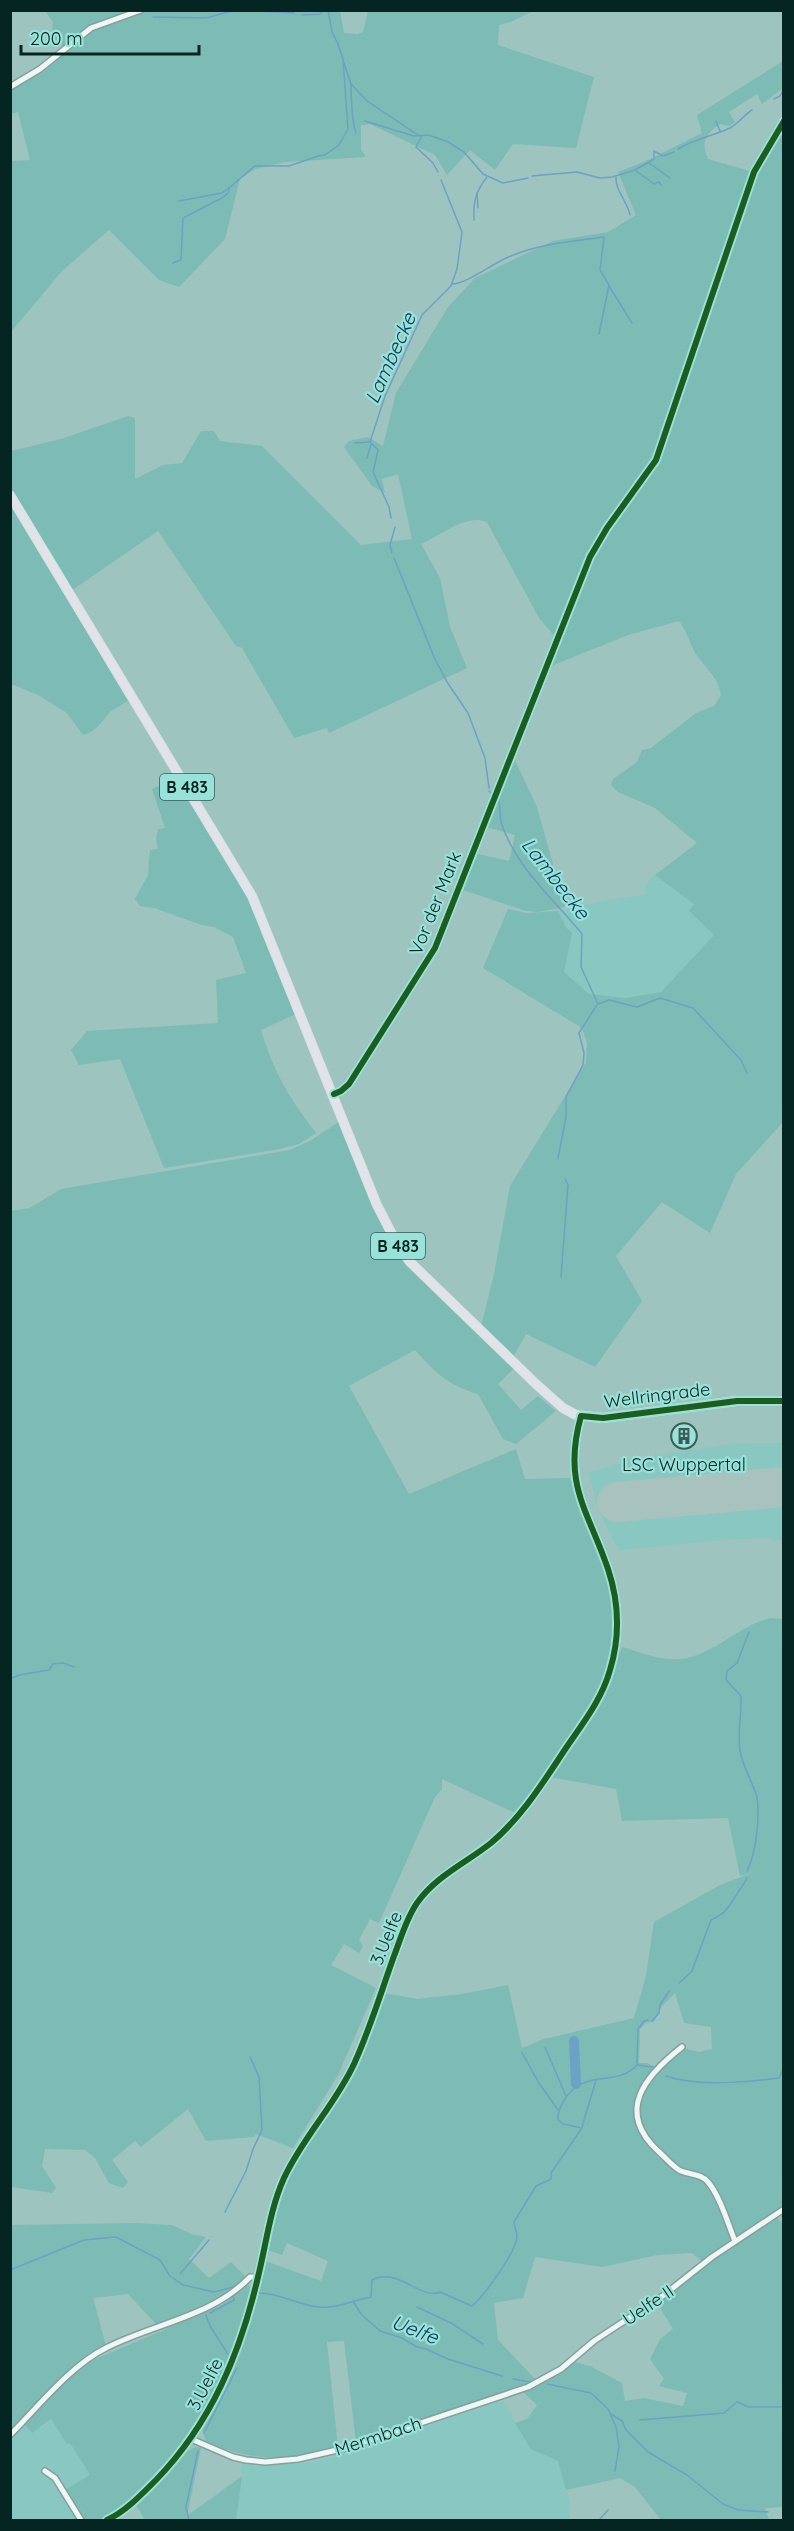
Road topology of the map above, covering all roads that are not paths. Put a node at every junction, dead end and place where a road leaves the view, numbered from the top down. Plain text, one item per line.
1 (141, 10) edge
2 (10, 87) edge
3 (783, 121) edge
4 (10, 495) edge
5 (334, 1094) junction
6 (783, 1401) edge
7 (581, 1416) junction
8 (682, 2047) dead end
9 (783, 2209) edge
10 (735, 2241) junction
11 (258, 2277) junction
12 (561, 2369) joint
13 (10, 2435) edge
14 (190, 2439) junction
15 (45, 2471) dead end
16 (81, 2520) edge
17 (107, 2520) edge

1 - 2 street
3 - 5 street, Vor der Mark
4 - 5 main road, B 483
5 - 7 main road, Wellringrade / B 483
6 - 7 main road, Wellringrade / B 483
7 - 11 street, 3.Uelfe
8 - 10 street
9 - 10 street, Uelfe II
10 - 12 street, Uelfe II
11 - 13 street
11 - 14 street, 3.Uelfe
12 - 14 street, Mermbach
14 - 17 street, 3.Uelfe
15 - 16 street

